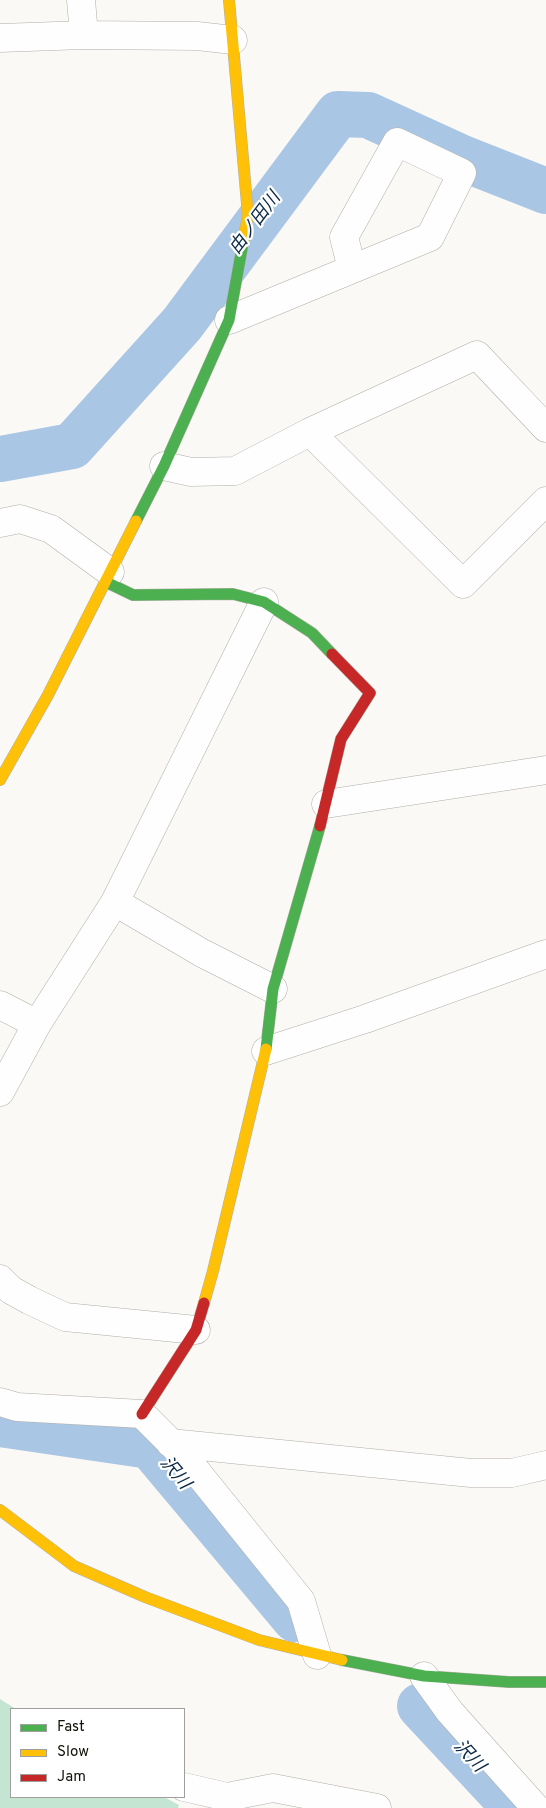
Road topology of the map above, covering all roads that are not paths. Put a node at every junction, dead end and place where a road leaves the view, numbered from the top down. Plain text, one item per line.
1 (81, 0) edge
2 (230, 0) edge
3 (84, 35) junction
4 (0, 38) edge
5 (233, 40) junction
6 (352, 269) dead end
7 (229, 320) junction
8 (546, 428) edge
9 (310, 432) junction
10 (164, 466) junction
11 (546, 501) edge
12 (0, 523) edge
13 (108, 577) junction
14 (264, 602) junction
15 (9, 748) edge
16 (546, 770) edge
17 (0, 780) edge
18 (326, 804) junction
19 (115, 902) junction
20 (542, 959) edge
21 (272, 989) junction
22 (0, 1005) edge
23 (37, 1024) junction
24 (266, 1051) junction
25 (0, 1092) edge
26 (0, 1279) edge
27 (196, 1330) junction
28 (0, 1402) edge
29 (142, 1414) junction
30 (170, 1443) junction
31 (546, 1465) edge
32 (0, 1510) edge
33 (317, 1655) junction
34 (424, 1676) junction
35 (546, 1682) edge
36 (185, 1787) edge
37 (224, 1802) edge
38 (377, 1808) edge
39 (536, 1808) edge

1 - 3 street
2 - 5 street
3 - 4 street
3 - 5 street
5 - 7 street
6 - 7 street
7 - 10 street
8 - 9 street
9 - 10 street
9 - 11 street
10 - 13 street
12 - 13 street
13 - 14 street
13 - 15 street
14 - 18 street
14 - 19 street
15 - 17 street
16 - 18 street
18 - 21 street
19 - 21 street
19 - 23 street
20 - 24 street
21 - 24 street
22 - 23 street
23 - 25 street
24 - 27 street
26 - 27 street
27 - 29 street
28 - 29 street
29 - 30 street
30 - 31 street
30 - 33 street
32 - 33 street
33 - 34 street
34 - 35 street
34 - 39 street
36 - 37 street
37 - 38 street

